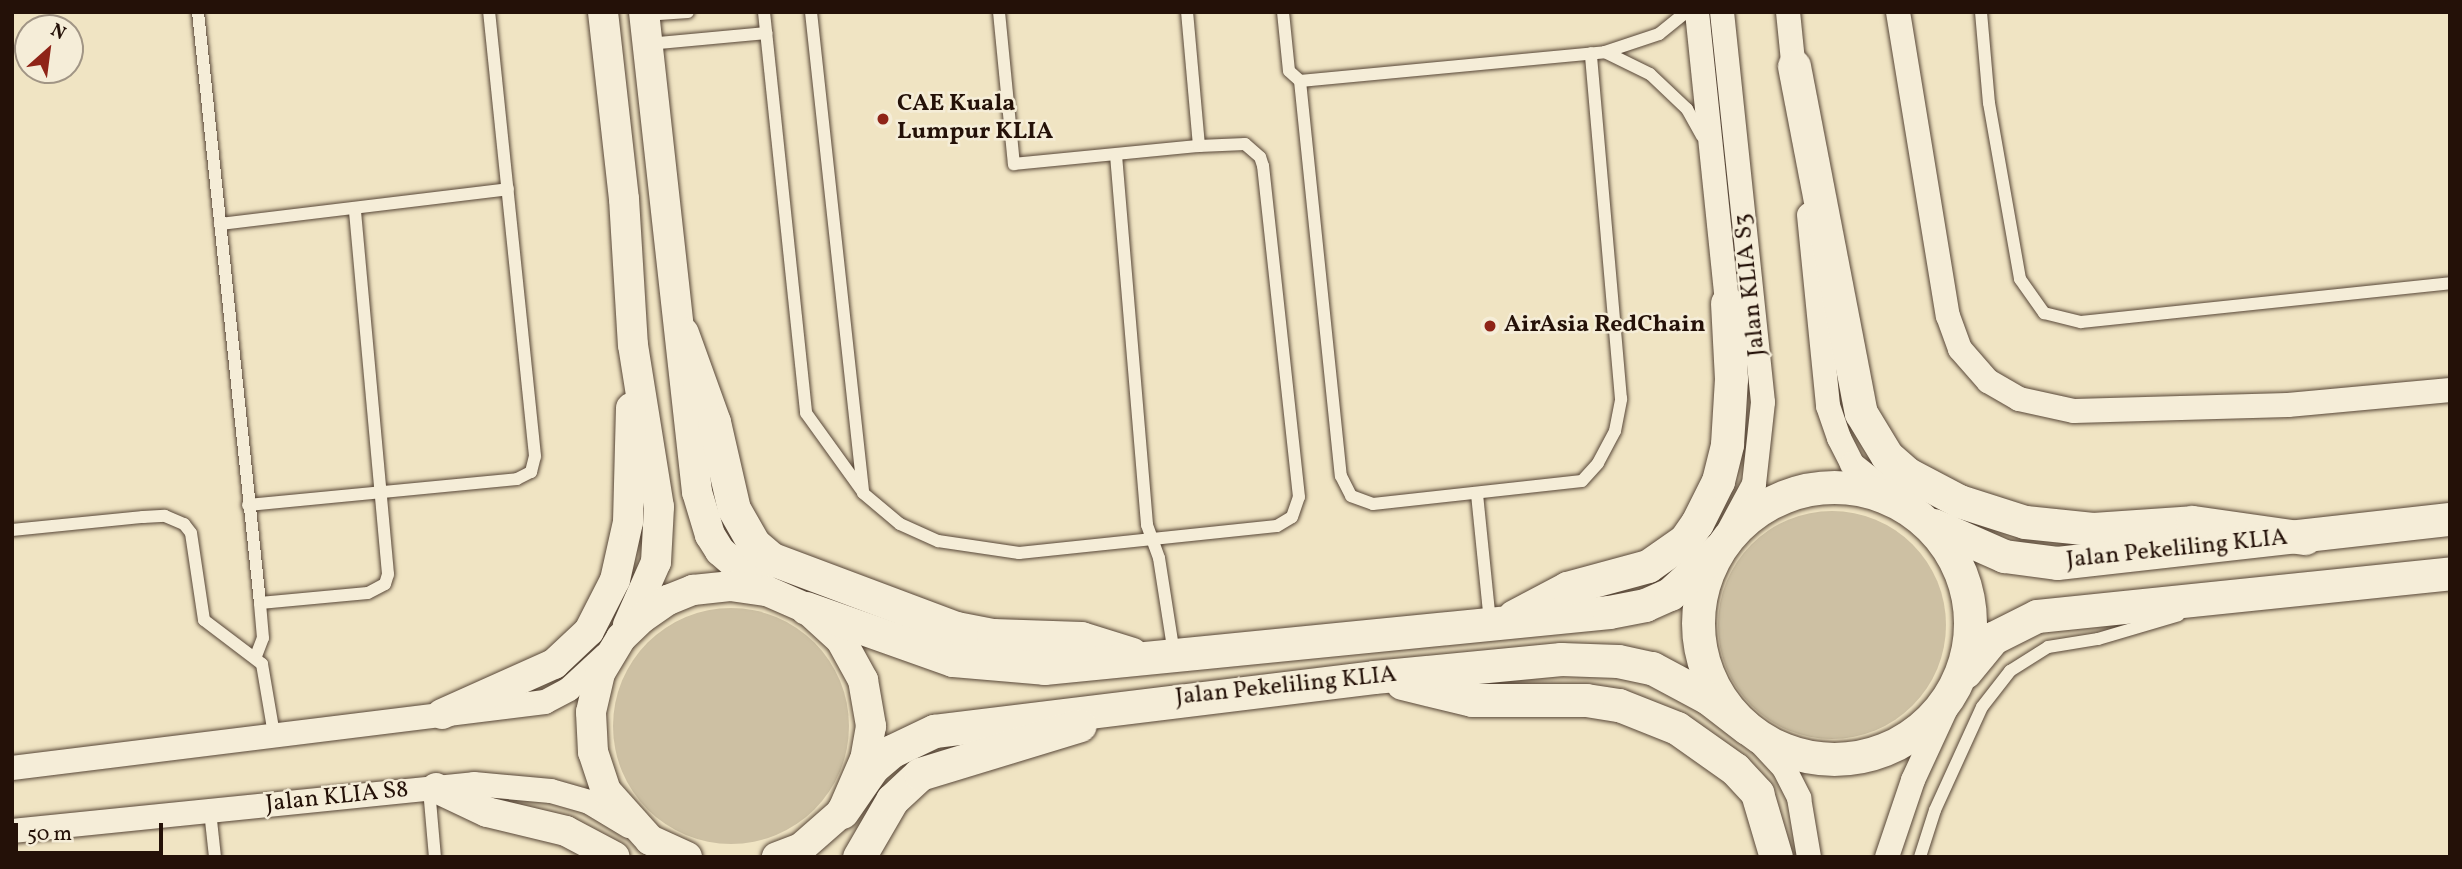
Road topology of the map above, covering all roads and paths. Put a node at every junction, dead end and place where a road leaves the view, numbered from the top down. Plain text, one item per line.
1 (198, 12) edge
2 (489, 12) edge
3 (603, 12) edge
4 (688, 12) edge
5 (764, 12) edge
6 (811, 12) edge
7 (999, 12) edge
8 (1186, 12) edge
9 (1283, 12) edge
10 (1686, 12) edge
11 (1697, 12) edge
12 (1722, 12) edge
13 (1788, 12) edge
14 (1898, 12) edge
15 (1981, 12) edge
16 (645, 24) edge
17 (766, 33) junction
18 (1598, 53) junction
19 (1794, 66) junction
20 (1300, 81) junction
21 (1199, 146) junction
22 (1116, 155) junction
23 (1714, 174) junction
24 (508, 189) junction
25 (355, 208) junction
26 (220, 224) junction
27 (2450, 283) edge
28 (1727, 303) joint
29 (682, 333) junction
30 (633, 345) junction
31 (2450, 390) edge
32 (382, 493) junction
33 (863, 493) junction
34 (1477, 494) junction
35 (248, 505) junction
36 (1914, 513) junction
37 (2450, 519) edge
38 (12, 530) edge
39 (1151, 538) junction
40 (2305, 538) junction
41 (1719, 549) junction
42 (2450, 573) edge
43 (767, 591) junction
44 (2253, 592) junction
45 (260, 603) junction
46 (807, 608) junction
47 (1498, 622) junction
48 (621, 638) junction
49 (256, 656) junction
50 (1163, 659) junction
51 (1374, 677) junction
52 (1955, 689) junction
53 (1142, 704) junction
54 (442, 714) junction
55 (1747, 728) junction
56 (274, 734) junction
57 (12, 768) edge
58 (433, 788) junction
59 (209, 811) junction
60 (842, 812) junction
61 (12, 831) edge
62 (659, 848) edge
63 (215, 857) edge
64 (435, 857) edge
65 (615, 857) edge
66 (687, 857) edge
67 (777, 857) edge
68 (819, 857) edge
69 (859, 857) edge
70 (1776, 857) edge
71 (1809, 857) edge
72 (1887, 857) edge
73 (1920, 857) edge

1 - 26 lane
2 - 24 lane
3 - 30 street
4 - 16 lane
5 - 17 lane
6 - 33 lane
7 - 22 lane
8 - 21 lane
9 - 20 lane
10 - 18 lane
11 - 23 street
12 - 41 street, Jalan KLIA S3
13 - 19 street
14 - 31 street
15 - 27 lane
16 - 17 lane
16 - 29 street
17 - 33 lane
18 - 20 lane
18 - 23 lane
18 - 34 lane
19 - 36 street
19 - 40 main road
20 - 34 lane
21 - 22 lane
21 - 39 lane
22 - 39 lane
23 - 28 street
24 - 25 lane
24 - 32 lane
25 - 26 lane
25 - 32 lane
26 - 35 lane
28 - 47 main road
29 - 43 street
29 - 50 main road
30 - 48 street
30 - 54 street
32 - 35 lane
32 - 45 lane
33 - 39 lane
34 - 47 lane
35 - 45 lane
36 - 40 main road, Jalan Pekeliling KLIA
36 - 41 main road, Jalan Pekeliling KLIA
36 - 52 main road, Jalan Pekeliling KLIA
37 - 40 main road, Jalan Pekeliling KLIA
38 - 49 lane
39 - 50 lane
41 - 47 main road, Jalan Pekeliling KLIA
41 - 55 main road, Jalan Pekeliling KLIA
42 - 44 main road, Jalan Pekeliling KLIA
43 - 46 street, Jalan Pekeliling KLIA
43 - 48 street, Jalan Pekeliling KLIA
44 - 52 main road, Jalan Pekeliling KLIA
44 - 73 lane
45 - 49 lane
46 - 50 main road, Jalan Pekeliling KLIA
46 - 60 street, Jalan Pekeliling KLIA
47 - 50 main road, Jalan Pekeliling KLIA
48 - 54 street
48 - 62 street, Jalan Pekeliling KLIA
49 - 56 lane
51 - 53 main road, Jalan Pekeliling KLIA
51 - 55 main road, Jalan Pekeliling KLIA
51 - 70 main road
52 - 55 main road, Jalan Pekeliling KLIA
52 - 72 street
53 - 60 main road, Jalan Pekeliling KLIA
53 - 69 main road
54 - 56 street
55 - 71 street
56 - 57 street
58 - 59 street, Jalan KLIA S8
58 - 62 street, Jalan KLIA S8
58 - 64 lane
58 - 65 street
59 - 61 street, Jalan KLIA S8
59 - 63 lane
60 - 67 street, Jalan Pekeliling KLIA
60 - 68 street, Jalan Pekeliling KLIA
62 - 66 street, Jalan Pekeliling KLIA

